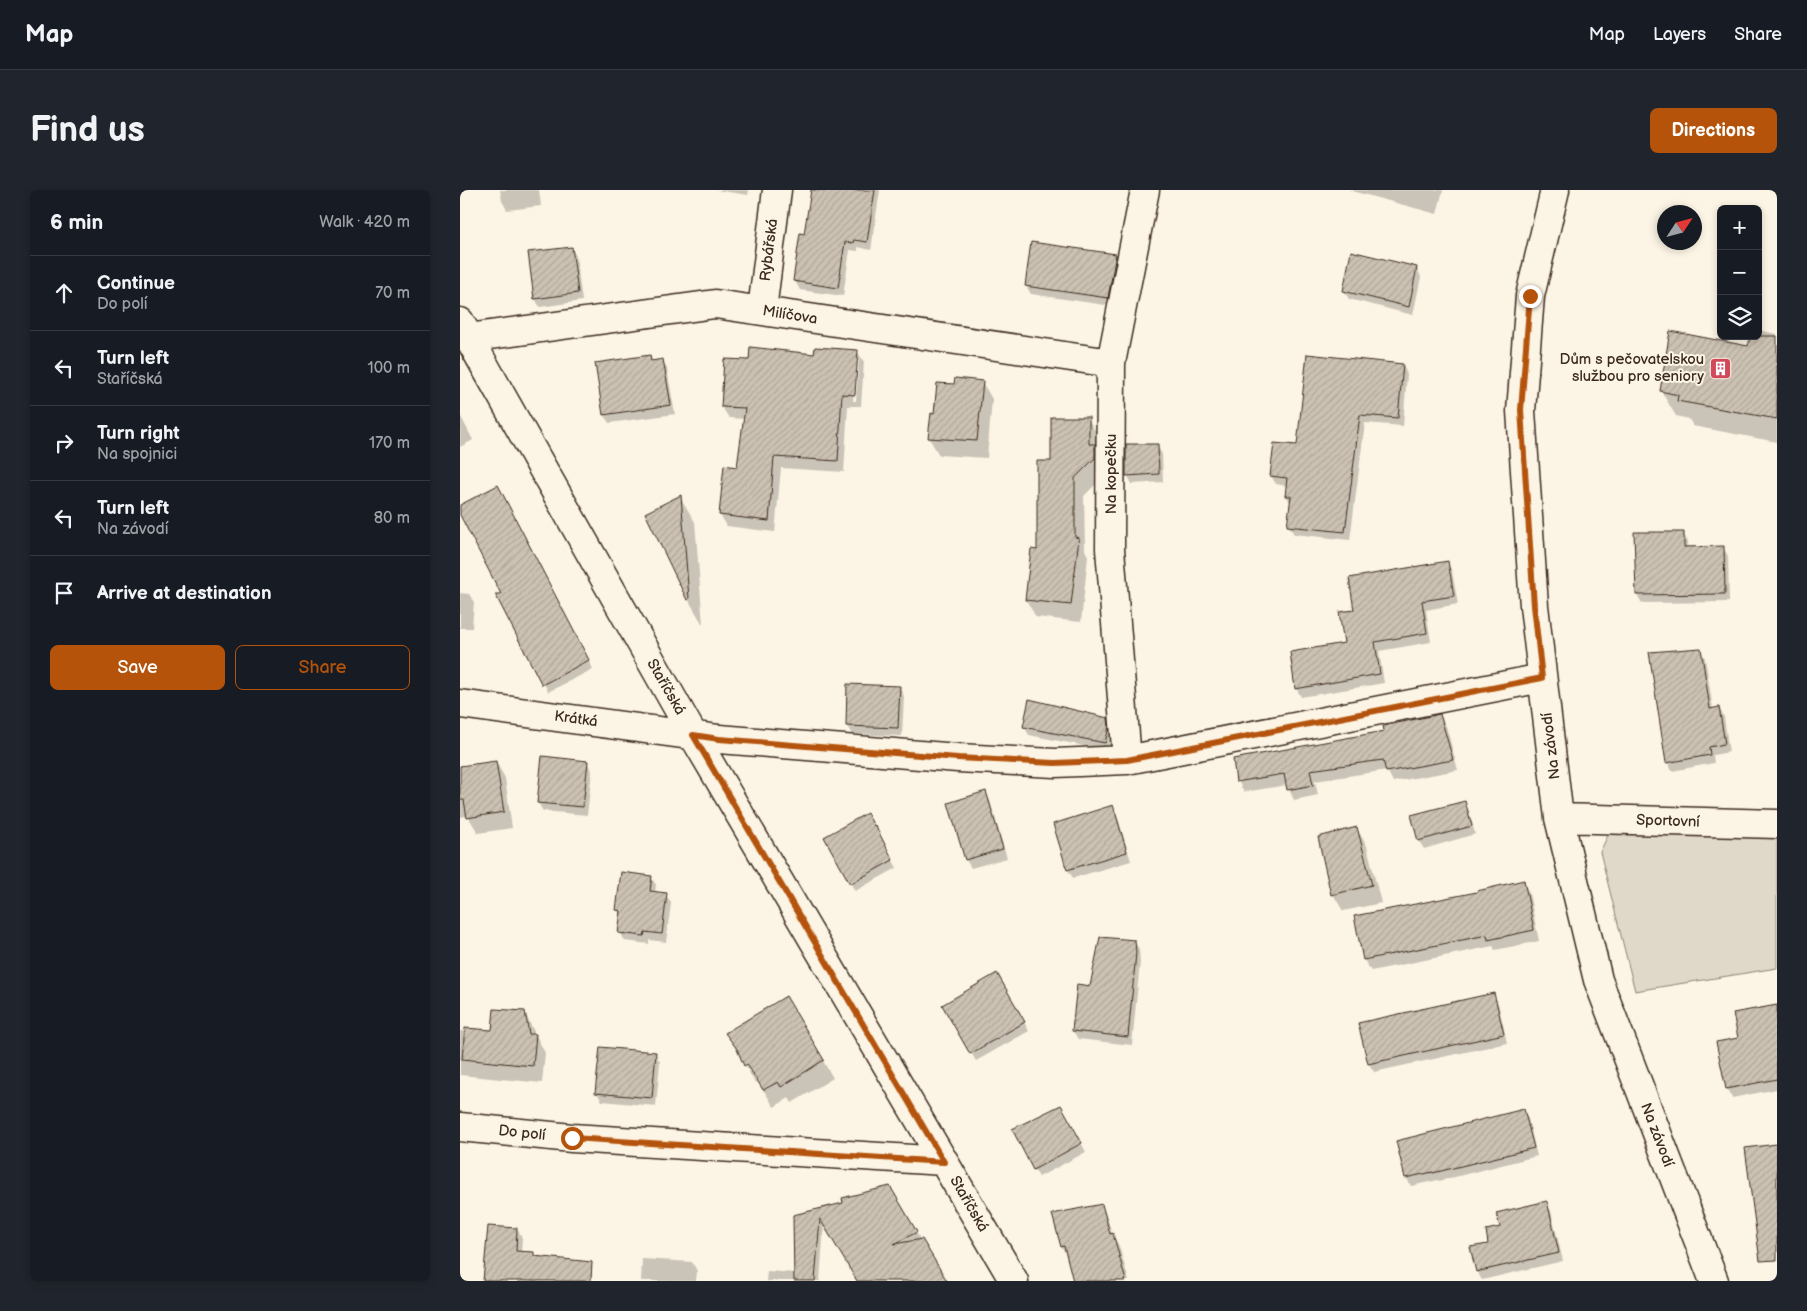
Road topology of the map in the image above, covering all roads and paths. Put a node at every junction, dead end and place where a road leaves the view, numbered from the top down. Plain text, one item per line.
1 (777, 190) edge
2 (1145, 190) edge
3 (1555, 190) edge
4 (762, 310) junction
5 (464, 330) edge
6 (1111, 363) junction
7 (1542, 678) junction
8 (460, 704) edge
9 (693, 735) junction
10 (1127, 760) junction
11 (1559, 818) junction
12 (1777, 824) edge
13 (460, 1126) edge
14 (944, 1162) junction
15 (1014, 1281) edge
16 (1714, 1281) edge

1 - 4 street, Rybářská
2 - 6 street, Na kopečku
3 - 7 street, Na závodí
4 - 5 street, Milíčova
4 - 6 street, Milíčova
5 - 9 street, Staříčská
6 - 10 street, Na kopečku
7 - 10 street, Krátká
7 - 11 street, Na závodí
8 - 9 street, Krátká
9 - 10 street, Krátká
9 - 14 street, Staříčská
11 - 12 street, Sportovní
11 - 16 street, Na závodí
13 - 14 street, Do polí
14 - 15 street, Staříčská

